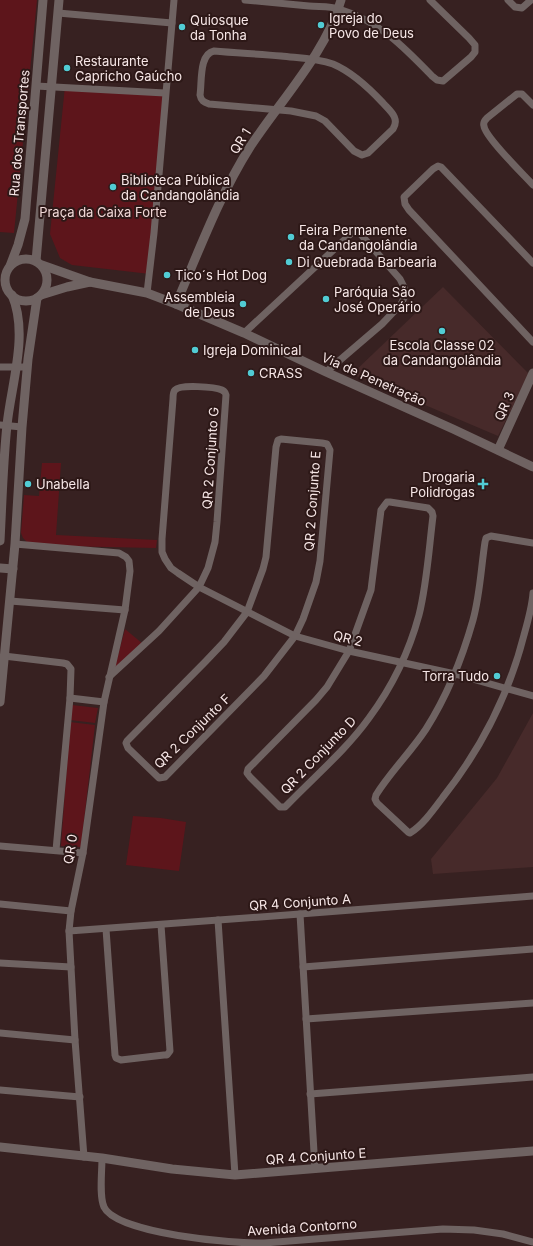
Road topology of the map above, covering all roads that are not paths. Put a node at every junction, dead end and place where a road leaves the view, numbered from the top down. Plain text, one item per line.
1 (43, 0) edge
2 (59, 0) edge
3 (174, 0) edge
4 (246, 0) edge
5 (430, 0) edge
6 (508, 0) edge
7 (531, 0) edge
8 (340, 4) edge
9 (58, 13) junction
10 (172, 23) junction
11 (312, 59) junction
12 (36, 86) junction
13 (51, 87) junction
14 (165, 93) junction
15 (533, 106) edge
16 (275, 111) junction
17 (533, 185) edge
18 (39, 263) junction
19 (533, 263) edge
20 (10, 266) junction
21 (90, 282) junction
22 (147, 293) junction
23 (12, 295) junction
24 (39, 296) junction
25 (176, 304) junction
26 (244, 333) junction
27 (533, 342) edge
28 (0, 367) edge
29 (27, 367) junction
30 (16, 368) junction
31 (326, 372) junction
32 (533, 373) edge
33 (3, 425) edge
34 (22, 427) junction
35 (498, 450) junction
36 (533, 467) edge
37 (0, 541) edge
38 (533, 542) edge
39 (15, 544) junction
40 (0, 568) edge
41 (171, 568) joint
42 (13, 569) junction
43 (199, 587) junction
44 (533, 593) edge
45 (10, 601) junction
46 (125, 610) junction
47 (247, 612) junction
48 (295, 636) junction
49 (349, 651) junction
50 (4, 656) junction
51 (403, 662) junction
52 (455, 674) junction
53 (109, 677) junction
54 (508, 688) junction
55 (533, 696) edge
56 (70, 698) junction
57 (0, 702) edge
58 (104, 702) junction
59 (0, 846) edge
60 (56, 850) junction
61 (82, 853) junction
62 (533, 896) edge
63 (0, 904) edge
64 (71, 911) junction
65 (300, 914) junction
66 (218, 920) junction
67 (161, 925) junction
68 (106, 929) junction
69 (70, 931) junction
70 (533, 949) edge
71 (0, 963) edge
72 (71, 967) junction
73 (303, 967) junction
74 (533, 1003) edge
75 (306, 1019) junction
76 (0, 1034) edge
77 (75, 1040) junction
78 (533, 1077) edge
79 (0, 1090) edge
80 (310, 1094) junction
81 (80, 1097) junction
82 (0, 1147) edge
83 (533, 1152) edge
84 (84, 1157) junction
85 (102, 1158) junction
86 (315, 1169) junction
87 (235, 1175) junction
88 (533, 1242) edge

1 - 12 street, Rua dos Transportes
2 - 9 street
3 - 10 street
4 - 8 street
5 - 8 street
6 - 7 street
8 - 11 street, QR 1
9 - 10 street
9 - 13 street
10 - 14 street
11 - 16 street, QR 1
11 - 16 street
11 - 16 street
12 - 13 street
12 - 20 street, Rua dos Transportes
13 - 14 street
13 - 18 street
14 - 22 street
15 - 17 street
16 - 25 street, QR 1
18 - 20 street
18 - 21 street, Via de Penetração
18 - 24 street
19 - 27 street
20 - 23 street
21 - 22 street, Via de Penetração
21 - 24 street, Via de Penetração
22 - 25 street, Via de Penetração
23 - 24 street
23 - 30 street
24 - 29 street
25 - 26 street, Via de Penetração
26 - 31 street, Via de Penetração
26 - 31 street
28 - 30 street
29 - 30 street
29 - 34 street
30 - 33 street
31 - 35 street, Via de Penetração
32 - 35 street, QR 3
33 - 34 street
33 - 37 street
34 - 39 street
35 - 36 street, Via de Penetração
38 - 52 street
39 - 42 street
39 - 46 street, QR 0
40 - 42 street
41 - 43 street, QR 2
41 - 43 street, QR 2 Conjunto G
42 - 45 street
43 - 47 street, QR 2
43 - 53 street
44 - 54 street
45 - 46 street
45 - 50 street
46 - 53 street, QR 0
47 - 48 street, QR 2
47 - 48 street, QR 2 Conjunto E
47 - 48 street, QR 2 Conjunto F
48 - 49 street, QR 2
49 - 51 street, QR 2
49 - 51 street
49 - 51 street, QR 2 Conjunto D
50 - 56 street
50 - 57 street
51 - 52 street, QR 2
52 - 54 street, QR 2
52 - 54 street
53 - 58 street, QR 0
54 - 55 street, QR 2
56 - 58 street
56 - 60 street
58 - 61 street, QR 0
59 - 60 street
60 - 61 street
61 - 64 street, QR 0
62 - 65 street, QR 4 Conjunto A
63 - 64 street
64 - 69 street, QR 0
65 - 66 street, QR 4 Conjunto A
65 - 73 street
66 - 67 street, QR 4 Conjunto A
66 - 87 street
67 - 68 street, QR 4 Conjunto A
67 - 68 street
68 - 69 street, QR 4 Conjunto A
69 - 72 street, QR 0
70 - 73 street
71 - 72 street
72 - 77 street, QR 0
73 - 75 street
74 - 75 street
75 - 80 street
76 - 77 street
77 - 81 street, QR 0
78 - 80 street
79 - 81 street
80 - 86 street
81 - 84 street, QR 0
82 - 84 street, QR 4 Conjunto E
83 - 86 street, QR 4 Conjunto E
84 - 85 street, QR 4 Conjunto E
85 - 87 street, QR 4 Conjunto E
85 - 88 street, Avenida Contorno
86 - 87 street, QR 4 Conjunto E

